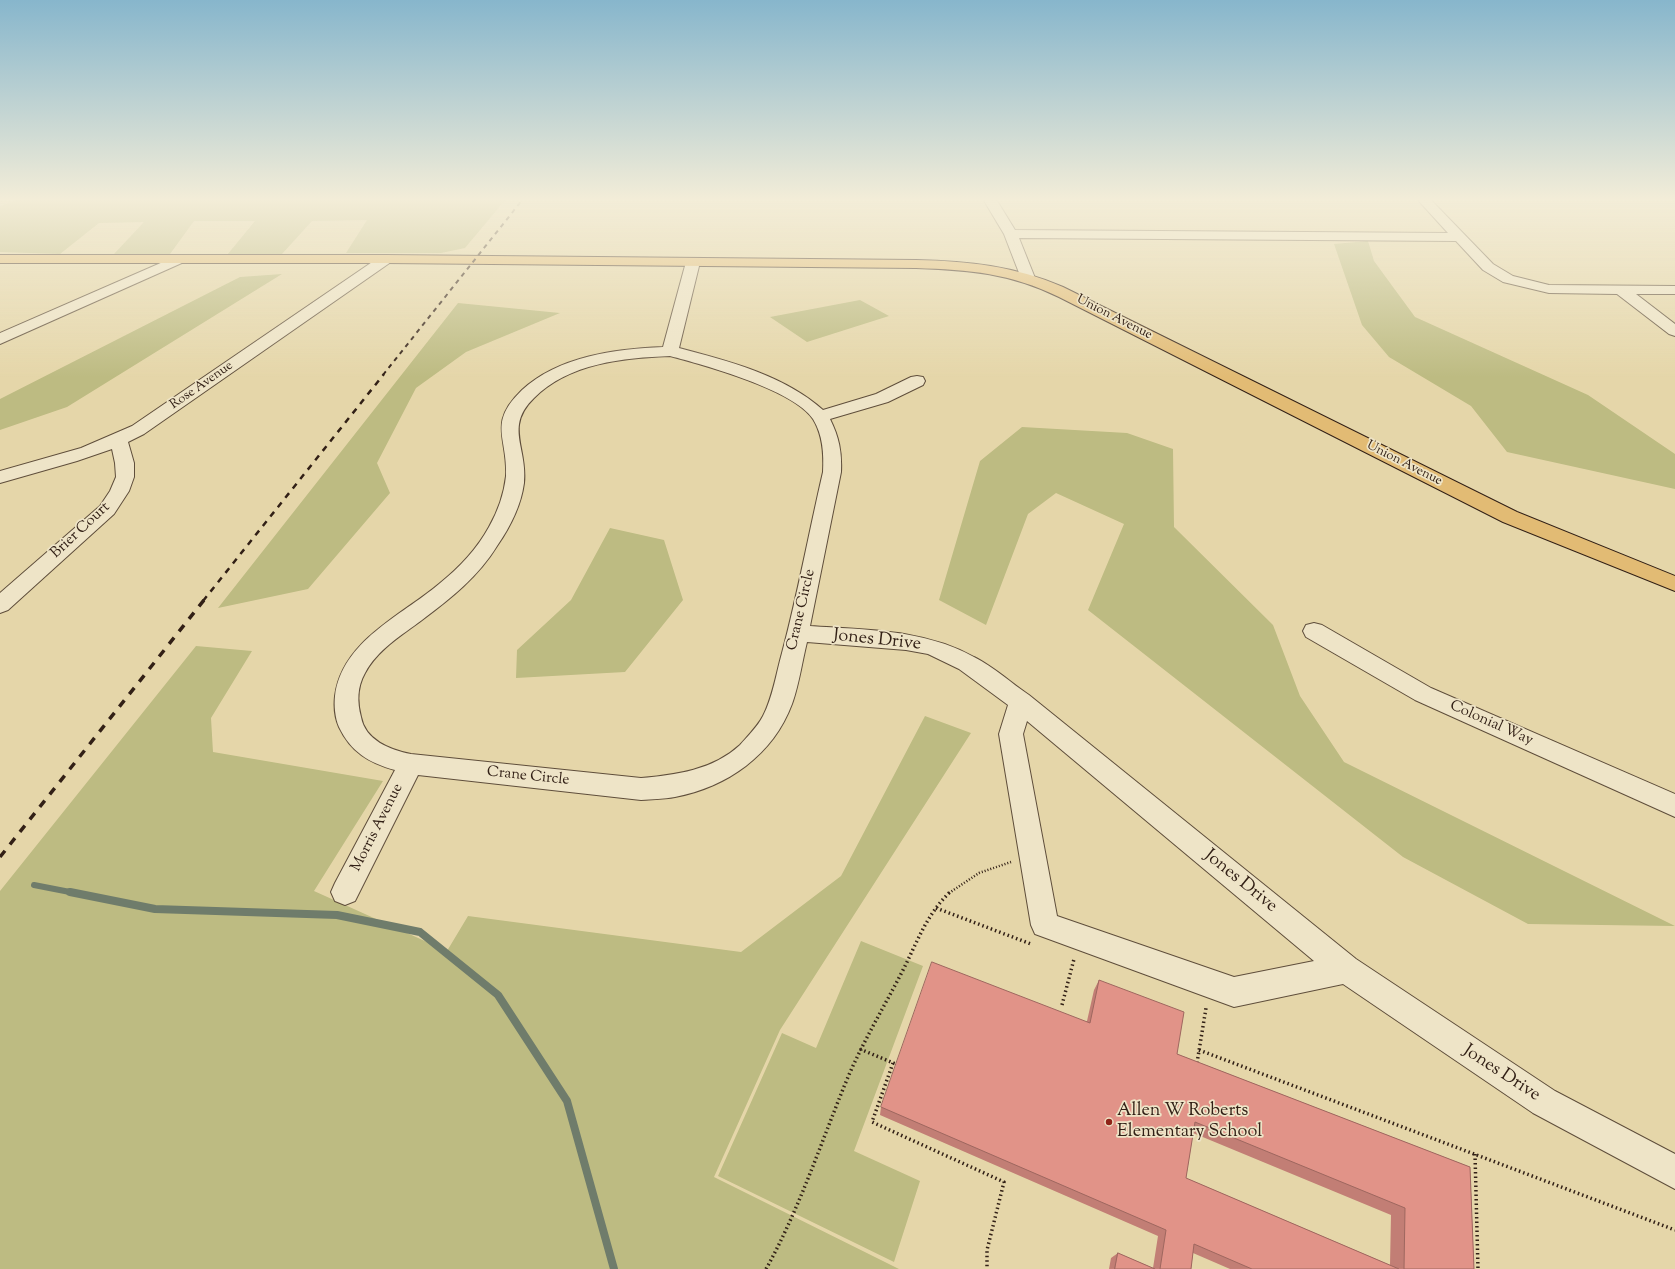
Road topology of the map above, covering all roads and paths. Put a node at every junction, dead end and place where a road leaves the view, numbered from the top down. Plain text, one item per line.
1 (1020, 258) edge
2 (1480, 258) edge
3 (0, 259) edge
4 (179, 259) junction
5 (386, 260) junction
6 (693, 262) junction
7 (1028, 278) junction
8 (1621, 290) junction
9 (1675, 290) edge
10 (1675, 331) edge
11 (0, 339) edge
12 (670, 351) junction
13 (917, 381) dead end
14 (820, 416) junction
15 (119, 441) junction
16 (0, 477) edge
17 (1675, 584) edge
18 (0, 605) edge
19 (1314, 631) dead end
20 (798, 633) junction
21 (1020, 702) junction
22 (411, 764) junction
23 (1675, 806) edge
24 (1034, 859) junction
25 (345, 892) dead end
26 (1080, 938) junction
27 (1346, 969) junction
28 (1062, 1005) dead end
29 (1207, 1009) dead end
30 (860, 1050) junction
31 (1199, 1050) junction
32 (893, 1063) junction
33 (898, 1065) edge
34 (1196, 1065) edge
35 (1475, 1154) junction
36 (1675, 1172) edge
37 (1675, 1230) edge
38 (766, 1269) edge
39 (987, 1269) edge
40 (1478, 1269) edge

1 - 7 street
2 - 8 street
3 - 4 main road, Union Avenue
4 - 5 main road, Union Avenue
4 - 11 street
5 - 6 main road, Union Avenue
5 - 15 street, Rose Avenue
6 - 7 main road, Union Avenue
6 - 12 street
7 - 17 main road, Union Avenue
8 - 9 street
8 - 10 street
12 - 14 street, Crane Circle
12 - 22 street, Crane Circle
13 - 14 street
14 - 20 street, Crane Circle
15 - 16 street, Rose Avenue
15 - 18 street, Brier Court
19 - 23 street, Colonial Way
20 - 21 street, Jones Drive
20 - 22 street, Crane Circle
21 - 24 street
21 - 27 street, Jones Drive
22 - 25 street, Morris Avenue
24 - 26 street
24 - 30 path
26 - 27 street
26 - 28 path
27 - 36 street, Jones Drive
29 - 31 path
30 - 32 path
30 - 38 path
31 - 34 path
31 - 35 path
32 - 33 path
32 - 39 path
35 - 37 path
35 - 40 path

